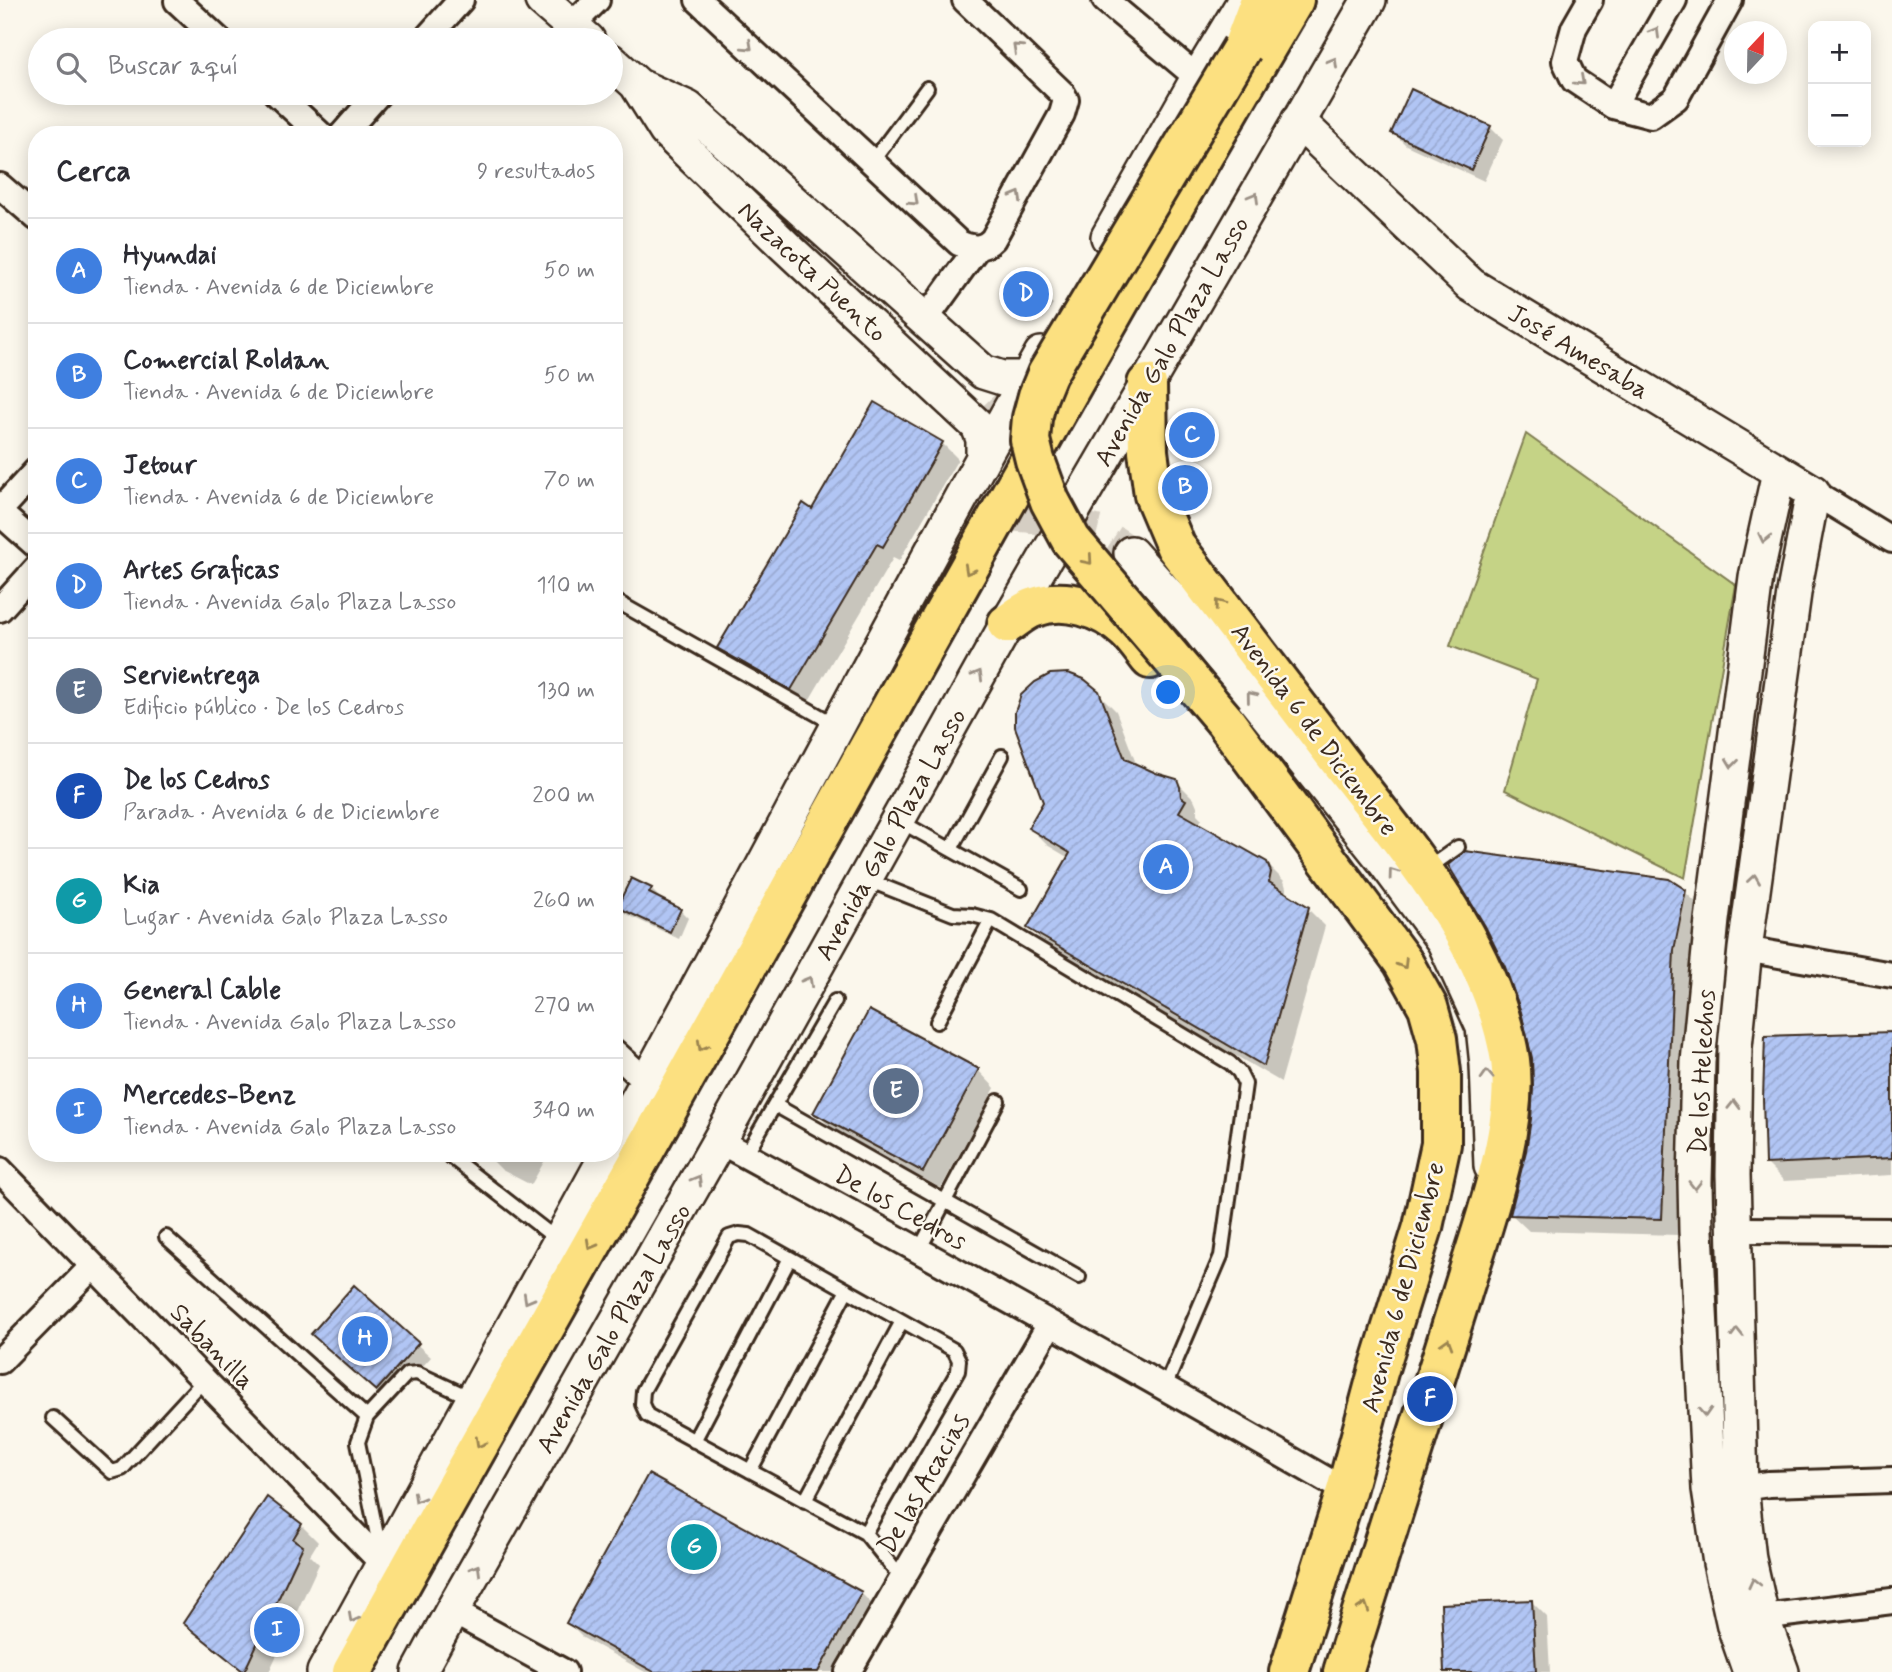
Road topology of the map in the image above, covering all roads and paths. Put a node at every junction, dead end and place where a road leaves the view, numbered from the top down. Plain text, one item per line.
1 (461, 0) edge
2 (542, 0) edge
3 (597, 0) edge
4 (698, 0) edge
5 (965, 0) edge
6 (1105, 0) edge
7 (1245, 0) edge
8 (1260, 0) edge
9 (1294, 0) edge
10 (1322, 0) edge
11 (1369, 0) edge
12 (1590, 0) edge
13 (1674, 0) edge
14 (1730, 0) edge
15 (177, 1) edge
16 (206, 28) edge
17 (436, 28) edge
18 (574, 28) edge
19 (583, 28) edge
20 (623, 72) edge
21 (1198, 78) junction
22 (637, 85) junction
23 (927, 88) dead end
24 (289, 105) edge
25 (368, 105) edge
26 (1613, 106) junction
27 (1298, 121) junction
28 (311, 126) edge
29 (350, 126) edge
30 (872, 162) junction
31 (0, 186) edge
32 (28, 210) edge
33 (977, 248) junction
34 (925, 320) junction
35 (1028, 378) junction
36 (1147, 384) junction
37 (985, 404) tunnel mouth
38 (983, 457) junction
39 (1779, 472) junction
40 (28, 480) edge
41 (1812, 492) junction
42 (0, 511) edge
43 (28, 537) edge
44 (1892, 540) edge
45 (1131, 553) tunnel mouth
46 (1756, 577) junction
47 (28, 578) edge
48 (1795, 586) junction
49 (623, 605) edge
50 (0, 609) edge
51 (915, 617) tunnel mouth
52 (1007, 624) junction
53 (837, 726) junction
54 (1002, 757) dead end
55 (1290, 810) junction
56 (898, 820) junction
57 (1458, 847) dead end
58 (951, 849) junction
59 (1423, 871) junction
60 (865, 879) junction
61 (1021, 889) dead end
62 (740, 910) junction
63 (991, 920) junction
64 (1745, 948) junction
65 (1892, 975) edge
66 (835, 1001) dead end
67 (937, 1022) dead end
68 (623, 1060) edge
69 (647, 1082) junction
70 (998, 1101) dead end
71 (775, 1105) junction
72 (623, 1126) edge
73 (732, 1149) junction
74 (458, 1162) edge
75 (603, 1162) edge
76 (0, 1170) edge
77 (1492, 1192) junction
78 (946, 1201) junction
79 (1735, 1230) junction
80 (1892, 1231) edge
81 (166, 1237) dead end
82 (560, 1241) junction
83 (919, 1250) junction
84 (790, 1258) junction
85 (93, 1266) junction
86 (1079, 1276) dead end
87 (847, 1290) junction
88 (902, 1321) junction
89 (1050, 1324) junction
90 (0, 1361) edge
91 (204, 1380) junction
92 (1166, 1387) junction
93 (473, 1399) junction
94 (367, 1417) junction
95 (53, 1418) dead end
96 (694, 1441) junction
97 (750, 1471) junction
98 (1892, 1480) edge
99 (1741, 1488) junction
100 (1346, 1491) junction
101 (805, 1501) junction
102 (865, 1533) junction
103 (383, 1564) junction
104 (902, 1579) junction
105 (1892, 1601) edge
106 (452, 1611) junction
107 (1762, 1617) junction
108 (324, 1672) edge
109 (352, 1672) edge
110 (382, 1672) edge
111 (419, 1672) edge
112 (564, 1672) edge
113 (848, 1672) edge
114 (1289, 1672) edge
115 (1343, 1672) edge
116 (1751, 1672) edge
117 (1782, 1672) edge

1 - 17 street
2 - 18 main road
3 - 19 street
4 -> 30 street
33 -> 5 street
6 - 21 street
7 - 21 main road
8 -> 55 main road, bridge
9 -> 109 main road
10 - 110 main road, Avenida Galo Plaza Lasso
27 -> 11 main road, Avenida Galo Plaza Lasso
12 -> 26 street
26 -> 13 street
14 - 26 street
15 - 16 street
20 - 22 main road, Nazacota Puento
21 - 35 main road
22 - 34 main road
22 - 37 main road, Nazacota Puento
22 - 38 main road, Nazacota Puento
23 - 30 lane
24 - 28 street
25 - 29 street
36 -> 27 main road, Avenida Galo Plaza Lasso
27 - 39 main road, José Amesaba
30 -> 33 street
31 - 32 street
33 - 34 street
34 - 35 main road
35 - 38 main road
36 - 52 main road, Avenida Galo Plaza Lasso
59 -> 36 main road, Avenida 6 de Diciembre
38 - 53 main road
39 - 41 main road, José Amesaba
39 -> 46 main road, De los Helechos
40 - 42 street
41 - 44 street, José Amesaba
41 - 48 main road, De los Helechos
42 - 43 street
77 -> 45 main road, Avenida 6 de Diciembre
46 - 48 main road
46 -> 116 main road, De los Helechos
47 - 50 street
64 -> 48 main road, De los Helechos
49 - 53 lane
51 - 62 main road
52 - 55 main road
56 -> 52 main road, Avenida Galo Plaza Lasso
53 - 62 main road
54 - 58 lane
55 -> 100 main road, Avenida 6 de Diciembre
56 - 58 lane
56 - 60 main road, Avenida Galo Plaza Lasso
57 - 59 lane
58 - 61 lane
59 - 77 main road, Avenida 6 de Diciembre
60 - 63 lane
73 -> 60 main road, Avenida Galo Plaza Lasso
62 - 69 main road
63 - 67 lane
63 - 92 lane
64 - 65 street
79 -> 64 main road, De los Helechos
66 - 71 lane
68 - 69 street
69 - 72 main road
70 - 78 lane
71 - 73 lane
71 - 78 lane
73 - 83 street, De los Cedros
106 -> 73 main road, Avenida Galo Plaza Lasso
74 - 82 lane
75 - 82 main road
76 - 85 street, Sabanilla
115 -> 77 main road, Avenida 6 de Diciembre
78 - 83 lane
78 - 86 lane
79 - 80 street
99 -> 79 main road, De los Helechos
81 - 94 lane
82 -> 93 main road
83 - 89 street, De los Cedros
84 - 87 lane
84 - 96 lane
84 - 96 lane
85 - 90 street
85 - 91 street, Sabanilla
87 - 88 lane
87 - 97 lane
88 - 101 lane
88 - 102 lane
89 - 92 street, De los Cedros
89 - 104 street, De las Acacias
91 - 95 lane
91 - 103 street, Sabanilla
92 - 100 street, De los Cedros
93 - 94 lane
93 -> 103 main road
94 - 103 lane
96 - 97 lane
97 - 101 lane
98 - 99 street
107 -> 99 main road, De los Helechos
100 - 114 main road, Avenida 6 de Diciembre
101 - 102 lane
102 - 104 lane
103 -> 108 main road
104 - 113 street, De las Acacias
105 - 107 street
106 - 111 main road, Avenida Galo Plaza Lasso
106 - 112 street
107 - 117 main road, De los Helechos

